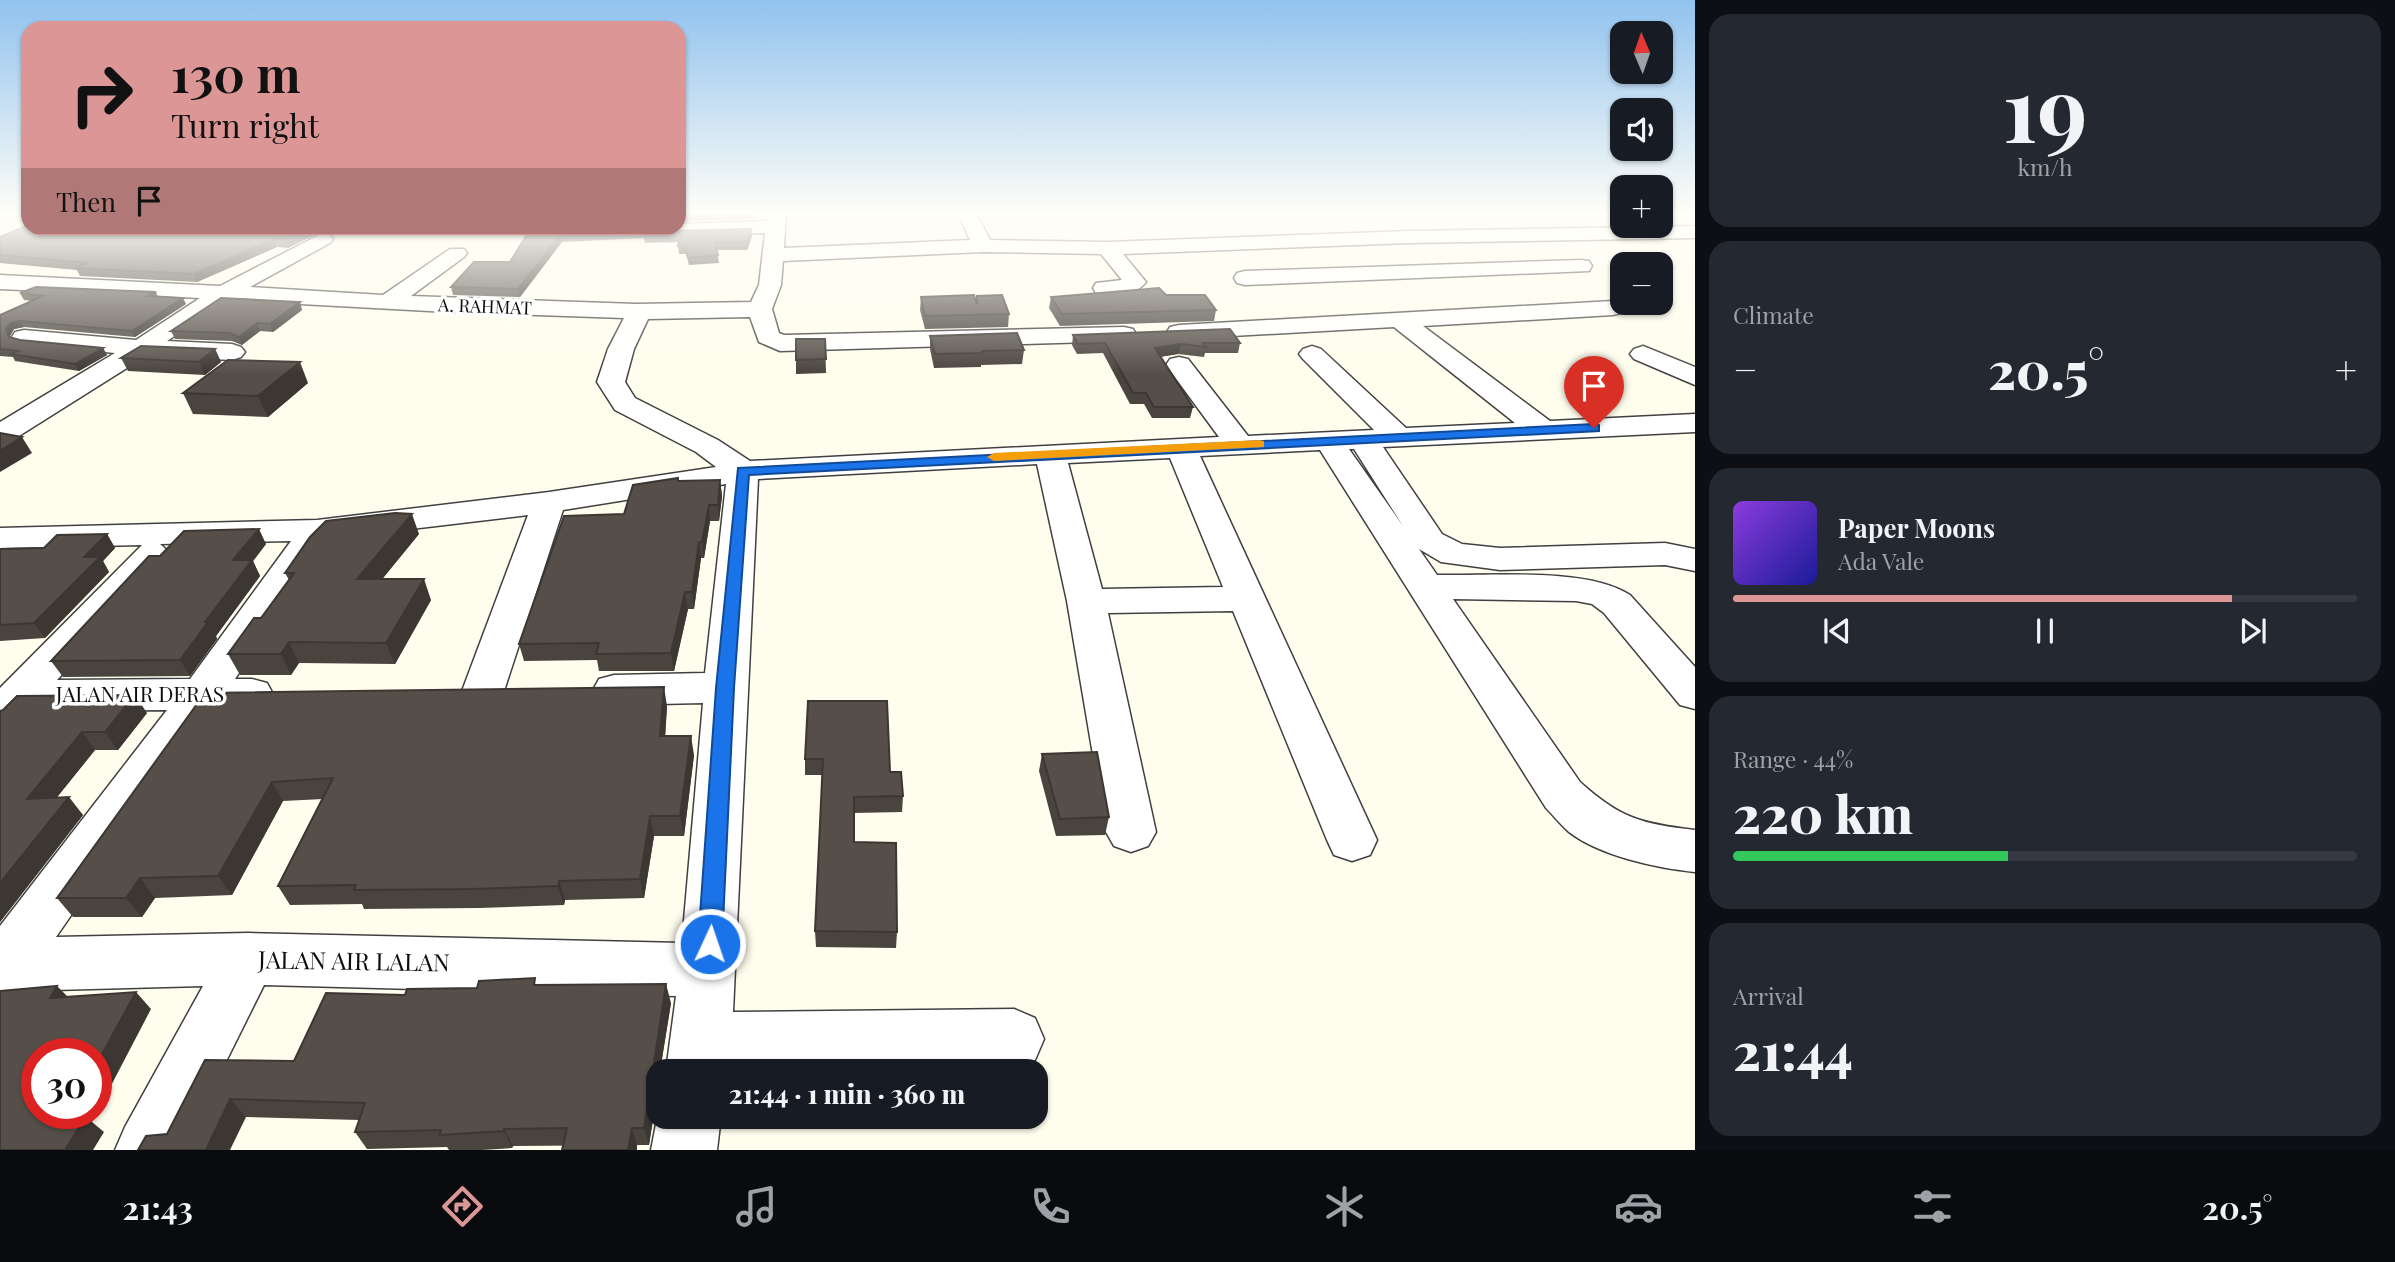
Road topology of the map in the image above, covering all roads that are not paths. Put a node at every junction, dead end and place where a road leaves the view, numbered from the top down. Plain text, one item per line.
1 (272, 267) edge
2 (438, 267) edge
3 (771, 267) edge
4 (1123, 267) edge
5 (1458, 267) edge
6 (1542, 267) edge
7 (1463, 270) junction
8 (1245, 278) dead end
9 (0, 282) edge
10 (1104, 288) dead end
11 (223, 293) junction
12 (388, 302) junction
13 (1610, 308) edge
14 (760, 309) junction
15 (639, 312) junction
16 (1178, 314) edge
17 (1397, 318) junction
18 (89, 321) edge
19 (1196, 331) junction
20 (24, 337) edge
21 (56, 341) junction
22 (141, 348) junction
23 (232, 352) dead end
24 (1312, 354) dead end
25 (1643, 354) dead end
26 (1178, 365) dead end
27 (1695, 377) edge
28 (1695, 423) edge
29 (1544, 430) junction
30 (0, 435) edge
31 (1397, 436) junction
32 (1345, 440) junction
33 (1240, 445) junction
34 (1181, 448) junction
35 (1050, 454) junction
36 (743, 471) junction
37 (549, 502) junction
38 (317, 530) junction
39 (169, 534) junction
40 (0, 538) edge
41 (1695, 560) edge
42 (1428, 587) junction
43 (1247, 599) junction
44 (1086, 601) junction
45 (725, 688) junction
46 (577, 690) edge
47 (483, 691) edge
48 (295, 694) edge
49 (1695, 694) edge
50 (201, 695) junction
51 (9, 705) edge
52 (1130, 832) dead end
53 (1352, 840) dead end
54 (1695, 851) edge
55 (248, 960) junction
56 (2, 967) edge
57 (708, 970) junction
58 (1014, 1039) dead end
59 (699, 1056) edge
60 (687, 1129) edge
61 (148, 1150) edge
62 (684, 1150) edge

1 - 11 street
2 - 12 street
3 - 14 street
4 - 10 street
5 - 7 street
6 - 7 street
7 - 8 street
9 - 11 street, A. RAHMAT
11 - 12 street, A. RAHMAT
11 - 22 street
12 - 15 street, A. RAHMAT
13 - 17 street
14 - 15 street, A. RAHMAT
14 - 19 street
15 - 36 street
16 - 19 street
17 - 19 street
17 - 29 street
18 - 21 street
20 - 21 street
21 - 22 street
22 - 23 street
22 - 30 street
24 - 31 street
25 - 27 street
26 - 33 street
28 - 29 street
29 - 31 street
31 - 32 street
32 - 33 street
32 - 41 street
32 - 42 street
33 - 34 street
34 - 35 street
34 - 43 street
35 - 36 street
35 - 44 street
36 - 37 street
36 - 45 street
37 - 38 street
37 - 47 street
38 - 39 street
38 - 50 street
39 - 40 street
39 - 51 street
42 - 49 street
42 - 54 street
43 - 44 street
43 - 53 street
44 - 52 street
45 - 46 street
45 - 57 street
48 - 50 street, JALAN AIR DERAS
50 - 51 street, JALAN AIR DERAS
50 - 56 street
55 - 56 street, JALAN AIR LALAN
55 - 57 street, JALAN AIR LALAN
55 - 61 street
57 - 59 street
58 - 59 street
60 - 62 street

